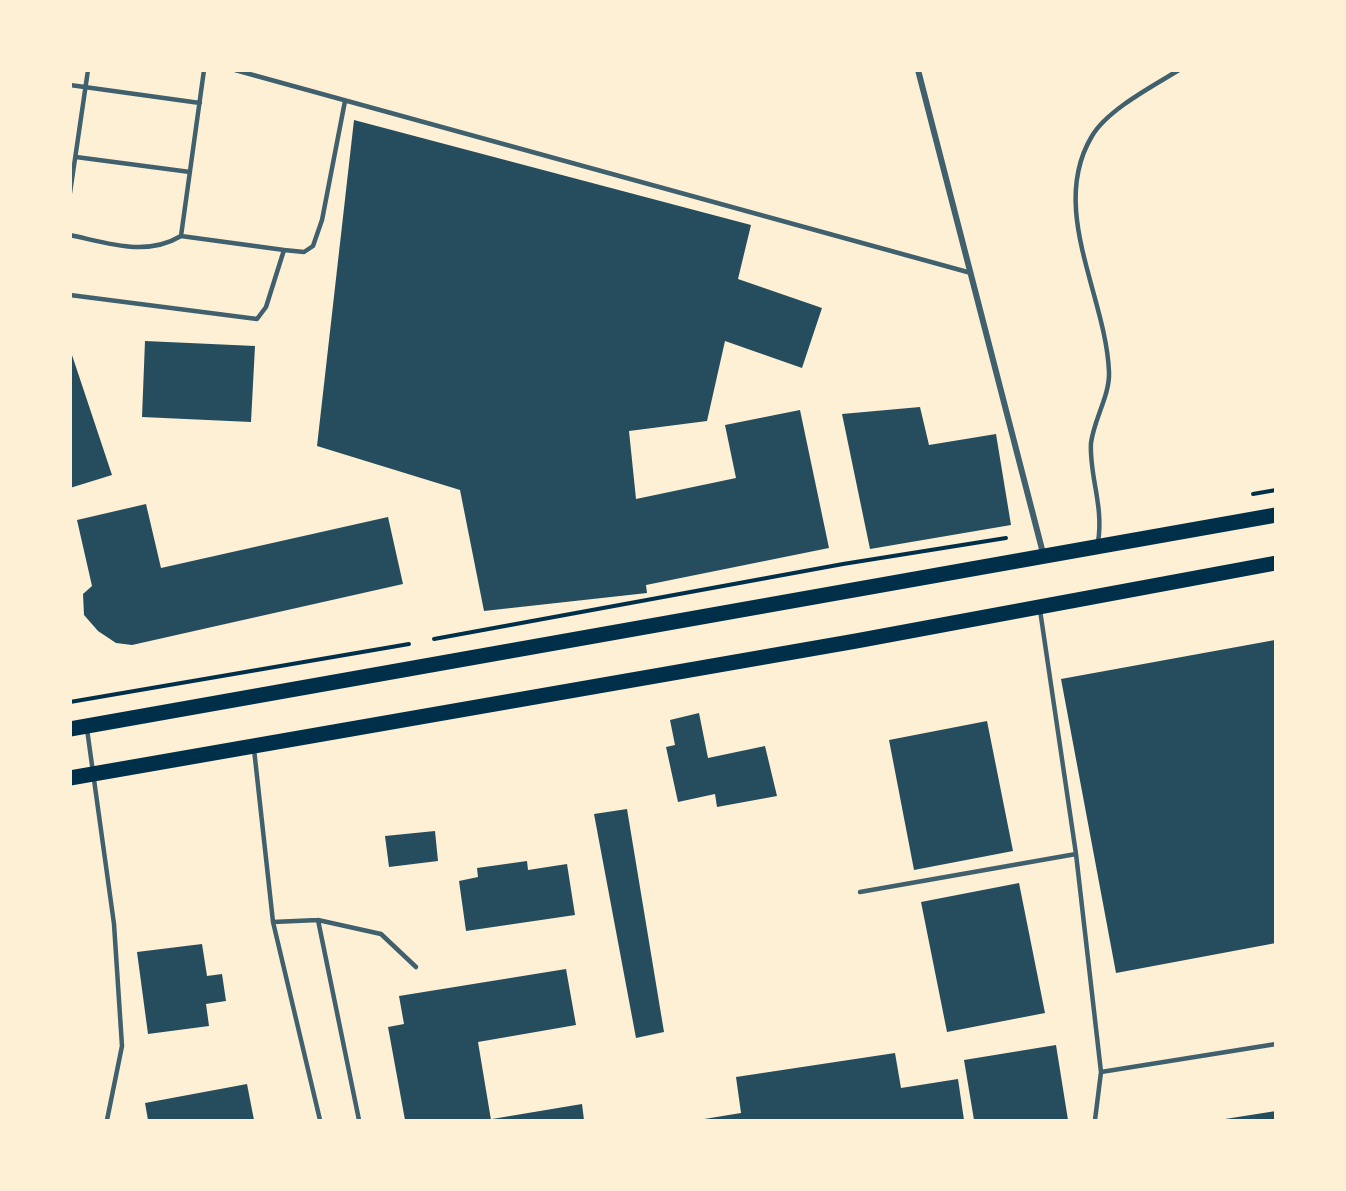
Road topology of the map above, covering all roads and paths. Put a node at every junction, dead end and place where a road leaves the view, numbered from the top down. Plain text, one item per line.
1 (88, 70) edge
2 (204, 70) edge
3 (235, 70) edge
4 (918, 70) edge
5 (1179, 70) edge
6 (70, 85) edge
7 (86, 87) junction
8 (345, 101) junction
9 (200, 103) junction
10 (70, 143) edge
11 (78, 144) junction
12 (76, 157) junction
13 (190, 172) junction
14 (70, 193) edge
15 (70, 235) edge
16 (182, 236) junction
17 (284, 250) junction
18 (971, 273) junction
19 (70, 295) edge
20 (1275, 490) edge
21 (1252, 494) dead end
22 (1275, 514) edge
23 (1038, 533) junction
24 (1097, 548) junction
25 (1044, 558) junction
26 (1275, 563) edge
27 (1040, 607) junction
28 (422, 642) dead end
29 (411, 644) dead end
30 (70, 702) edge
31 (87, 726) junction
32 (70, 729) edge
33 (254, 747) junction
34 (93, 774) junction
35 (70, 778) edge
36 (1076, 854) junction
37 (860, 892) dead end
38 (318, 920) junction
39 (273, 922) junction
40 (416, 967) dead end
41 (1275, 1044) edge
42 (1101, 1072) junction
43 (107, 1120) edge
44 (320, 1120) edge
45 (359, 1120) edge
46 (1095, 1120) edge

1 - 7 lane
2 - 9 lane
3 - 8 lane
4 - 18 street
5 - 24 lane
6 - 7 lane
7 - 9 lane
7 - 11 lane
8 - 17 lane
8 - 18 lane
9 - 13 lane
10 - 11 lane
11 - 12 lane
12 - 13 lane
12 - 14 lane
13 - 16 lane
15 - 16 lane
16 - 17 lane
17 - 19 lane
18 - 23 street
20 - 21 path
22 - 24 main road
23 - 25 street
23 - 28 path
24 - 25 main road
25 - 31 main road
26 - 27 main road
27 - 33 main road
27 - 36 lane
29 - 30 path
31 - 32 main road
31 - 34 lane
33 - 34 main road
33 - 39 lane
34 - 35 main road
34 - 43 lane
36 - 37 lane
36 - 42 lane
38 - 39 lane
38 - 40 lane
38 - 45 lane
39 - 44 lane
41 - 42 lane
42 - 46 lane

